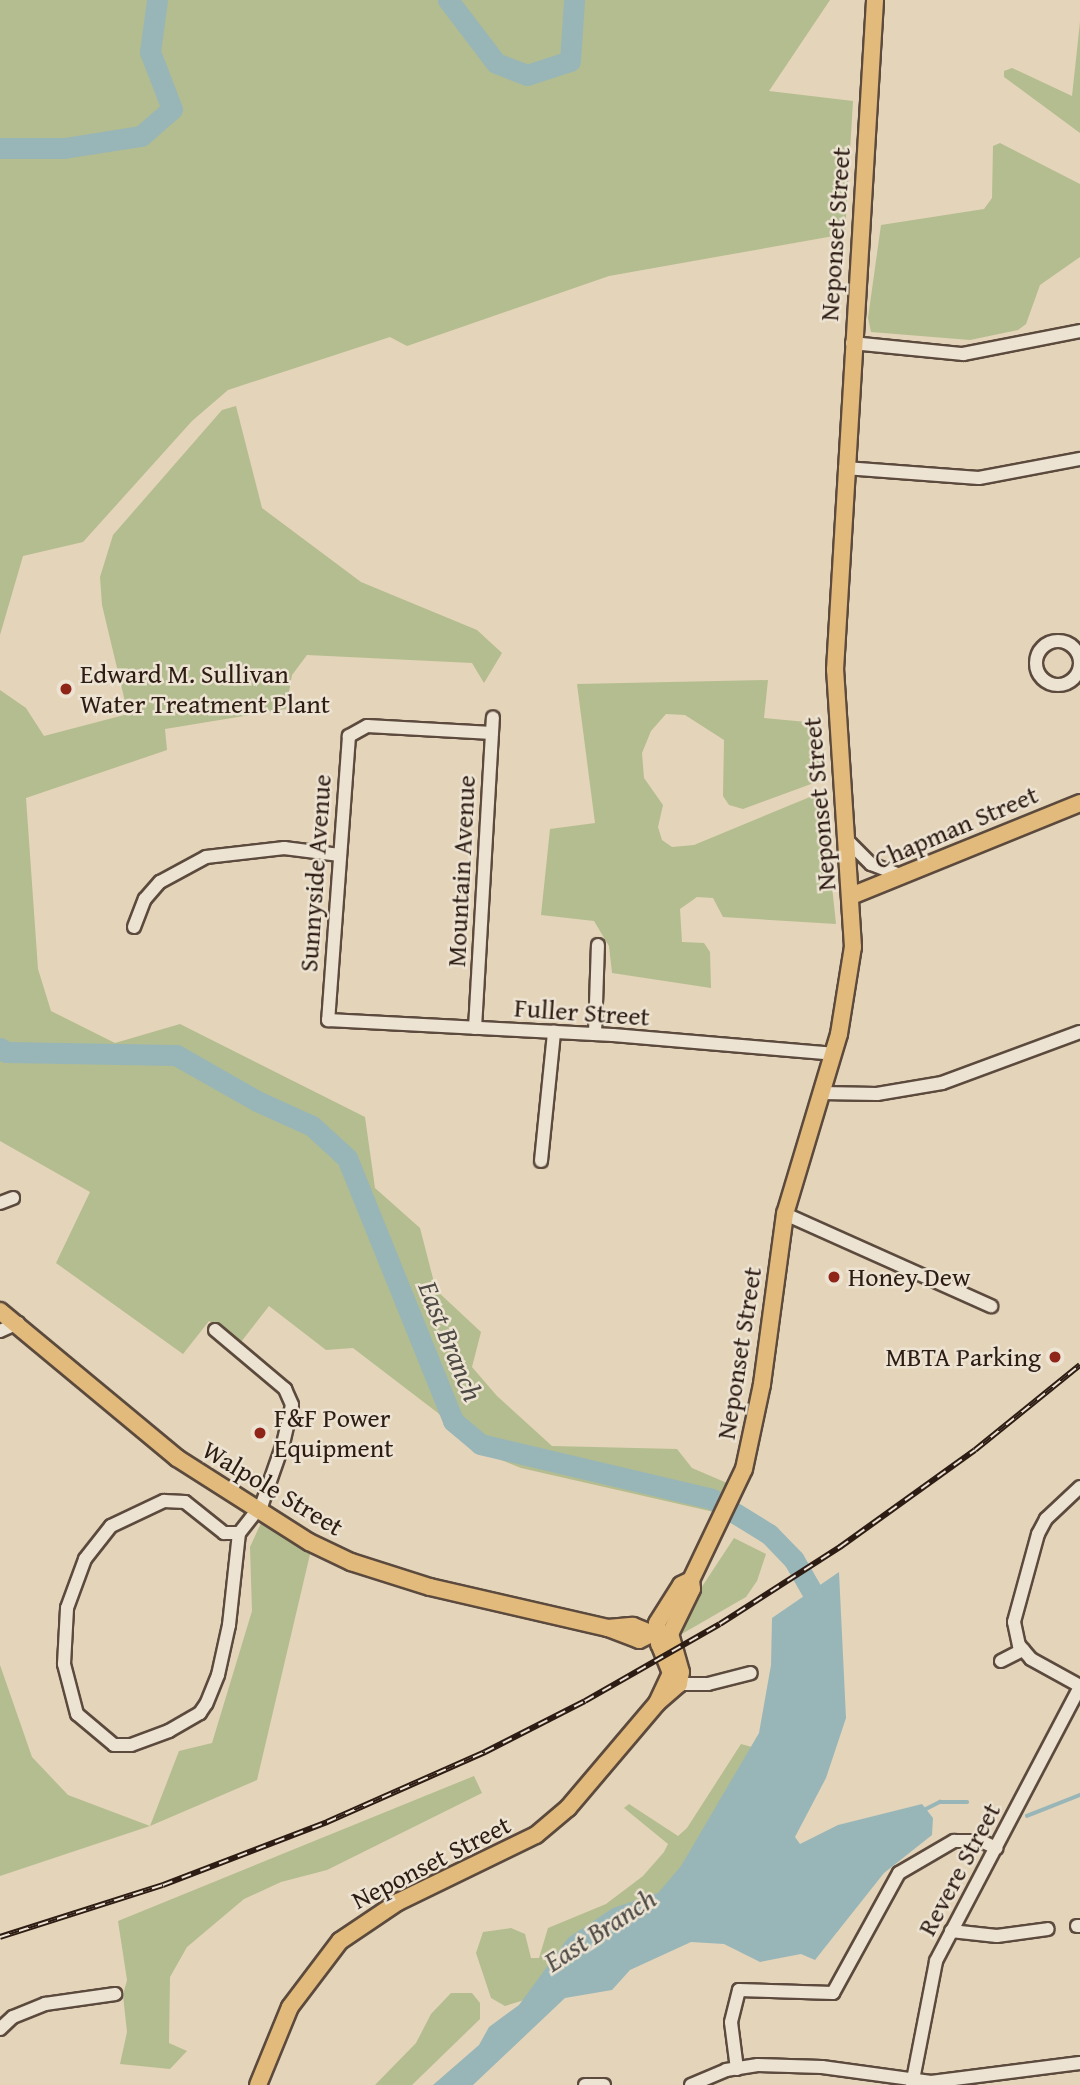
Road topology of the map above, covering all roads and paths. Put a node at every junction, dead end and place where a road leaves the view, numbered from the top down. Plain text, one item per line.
1 (875, 0) edge
2 (1080, 331) edge
3 (852, 343) junction
4 (1080, 459) edge
5 (845, 468) junction
6 (493, 718) dead end
7 (492, 733) junction
8 (1080, 803) edge
9 (845, 838) junction
10 (340, 855) junction
11 (903, 876) junction
12 (851, 896) junction
13 (134, 927) dead end
14 (598, 945) dead end
15 (328, 1020) joint
16 (475, 1028) junction
17 (554, 1032) junction
18 (1080, 1032) edge
19 (595, 1034) junction
20 (833, 1054) junction
21 (822, 1093) junction
22 (541, 1161) dead end
23 (13, 1198) dead end
24 (0, 1203) edge
25 (785, 1214) junction
26 (991, 1306) dead end
27 (0, 1311) edge
28 (18, 1323) junction
29 (0, 1331) edge
30 (215, 1331) dead end
31 (1080, 1487) edge
32 (256, 1512) junction
33 (239, 1533) junction
34 (659, 1636) junction
35 (1023, 1650) junction
36 (1001, 1661) dead end
37 (751, 1673) dead end
38 (680, 1684) junction
39 (1080, 1686) edge
40 (657, 1703) junction
41 (996, 1848) junction
42 (1048, 1929) dead end
43 (951, 1931) junction
44 (116, 1994) dead end
45 (0, 2029) edge
46 (1080, 2063) edge
47 (737, 2068) junction
48 (912, 2083) edge
49 (258, 2085) edge
50 (585, 2085) edge
51 (604, 2085) edge
52 (691, 2085) edge

1 - 3 main road, Neponset Street
2 - 3 street
3 - 5 main road, Neponset Street
4 - 5 street
5 - 9 main road, Neponset Street
6 - 7 street, Mountain Avenue
7 - 10 street, Sunnyside Avenue
7 - 16 street, Mountain Avenue
8 - 11 main road, Chapman Street
9 - 11 street
9 - 12 main road, Neponset Street
10 - 13 street
10 - 15 street, Sunnyside Avenue
11 - 12 main road, Chapman Street
12 - 20 main road, Neponset Street
14 - 19 street
15 - 16 street, Fuller Street
16 - 17 street, Fuller Street
17 - 19 street, Fuller Street
17 - 22 street
18 - 21 street
19 - 20 street, Fuller Street
20 - 21 main road, Neponset Street
21 - 25 main road, Neponset Street
23 - 24 street
25 - 26 street
25 - 34 main road, Neponset Street
27 - 28 main road, Walpole Street
28 - 29 street
28 - 32 main road, Walpole Street
30 - 32 street
31 - 35 street
32 - 33 street
32 - 34 main road, Walpole Street
33 - 33 street
34 - 38 main road
34 - 40 main road, Neponset Street
35 - 36 street
35 - 39 street
37 - 38 street
38 - 40 main road, Neponset Street
39 - 41 street, Revere Street
40 - 49 main road, Neponset Street
41 - 43 street, Revere Street
41 - 47 street
42 - 43 street
43 - 48 street, Revere Street
44 - 45 street
46 - 48 street
47 - 48 street
47 - 52 street
50 - 51 street

